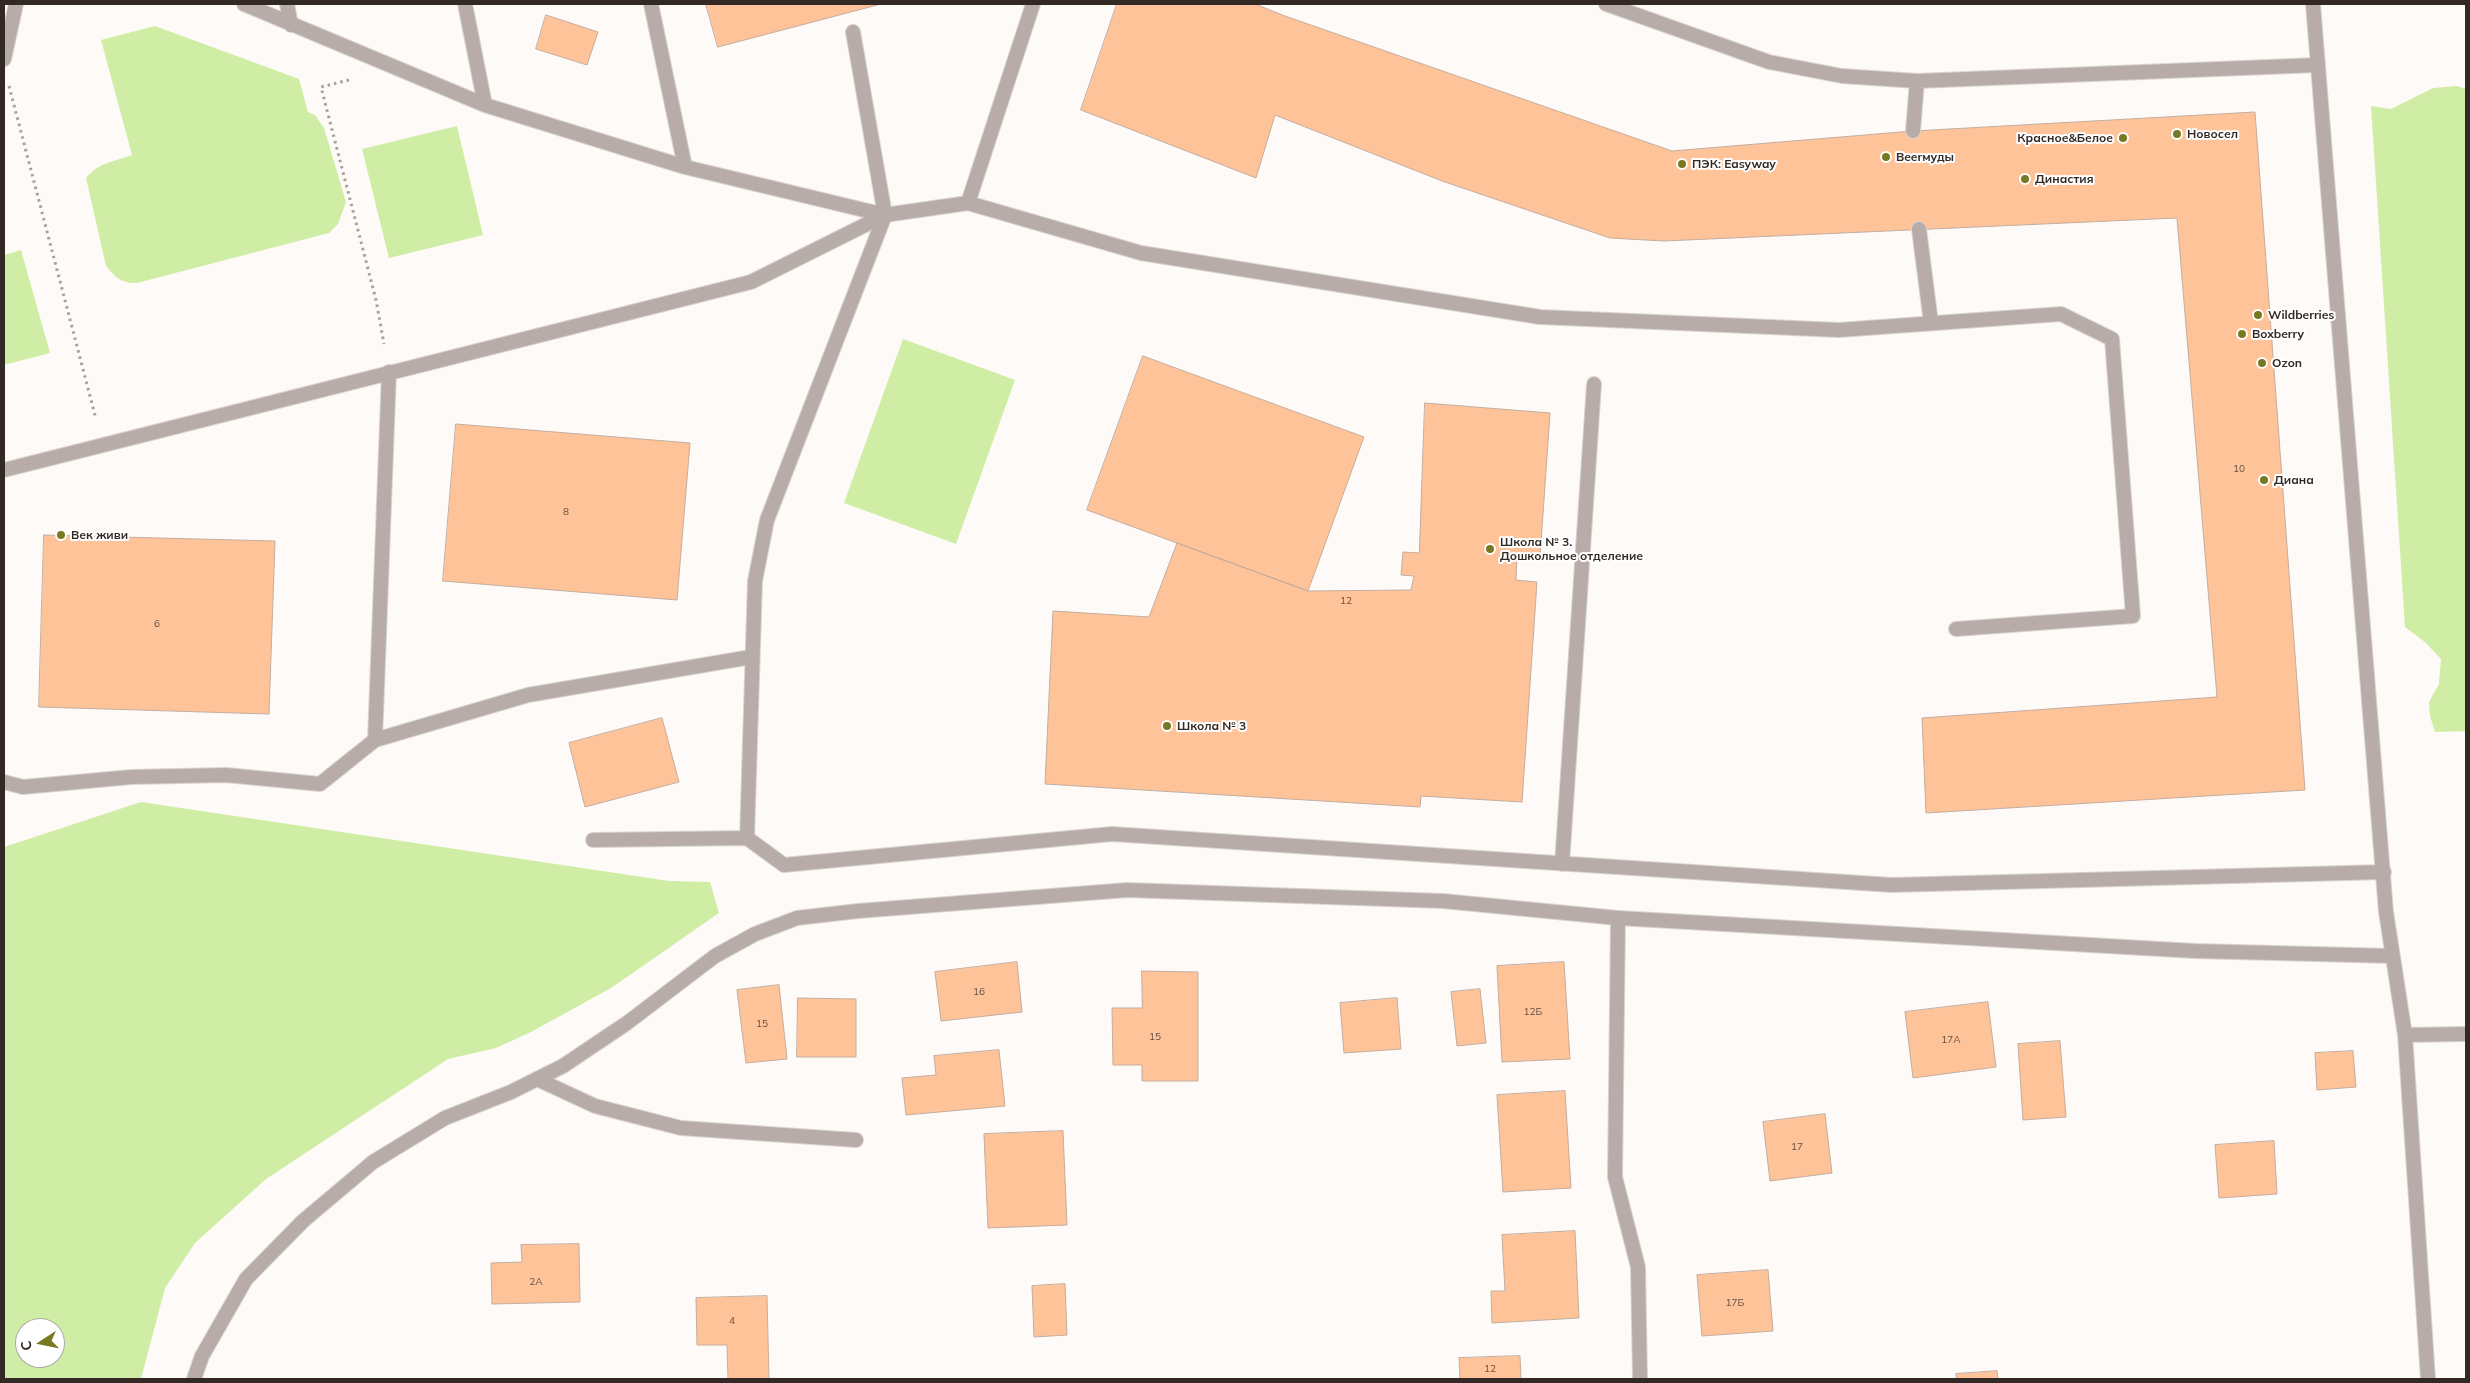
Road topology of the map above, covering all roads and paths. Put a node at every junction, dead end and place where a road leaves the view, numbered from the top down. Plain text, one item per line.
1 (16, 4) edge
2 (244, 4) edge
3 (287, 4) edge
4 (465, 4) edge
5 (651, 4) edge
6 (1033, 4) edge
7 (1606, 4) edge
8 (2313, 4) edge
9 (291, 25) junction
10 (854, 32) dead end
11 (4, 59) edge
12 (2318, 65) junction
13 (397, 68) junction
14 (1917, 81) junction
15 (9, 85) dead end
16 (485, 105) junction
17 (1913, 131) dead end
18 (685, 167) junction
19 (968, 203) junction
20 (885, 215) junction
21 (1919, 229) dead end
22 (1931, 323) junction
23 (389, 372) junction
24 (1594, 384) dead end
25 (103, 446) junction
26 (4, 470) edge
27 (1956, 629) dead end
28 (751, 657) junction
29 (375, 740) junction
30 (4, 782) edge
31 (747, 838) junction
32 (593, 840) dead end
33 (1562, 864) junction
34 (2384, 872) junction
35 (1618, 918) junction
36 (2393, 956) junction
37 (2466, 1034) edge
38 (2405, 1035) junction
39 (537, 1079) junction
40 (856, 1140) dead end
41 (194, 1379) edge
42 (1640, 1379) edge
43 (2428, 1379) edge

1 - 11 street
2 - 9 street
3 - 9 street
4 - 16 street
5 - 18 street
6 - 19 street
7 - 14 street
8 - 12 street
9 - 13 street
10 - 20 street
12 - 14 street
12 - 34 street
13 - 16 street
13 - 23 path
14 - 17 street
15 - 25 path
16 - 18 street
18 - 20 street
19 - 20 street
19 - 22 street
20 - 23 street
20 - 28 street
21 - 22 street
22 - 27 street
23 - 25 street
23 - 29 street
24 - 33 street
25 - 26 street
28 - 29 street
28 - 31 street
29 - 30 street
31 - 32 street
31 - 33 street
33 - 34 street
34 - 36 street
35 - 36 street
35 - 39 street
35 - 42 street
36 - 38 street
37 - 38 street
38 - 43 street
39 - 40 street
39 - 41 street

